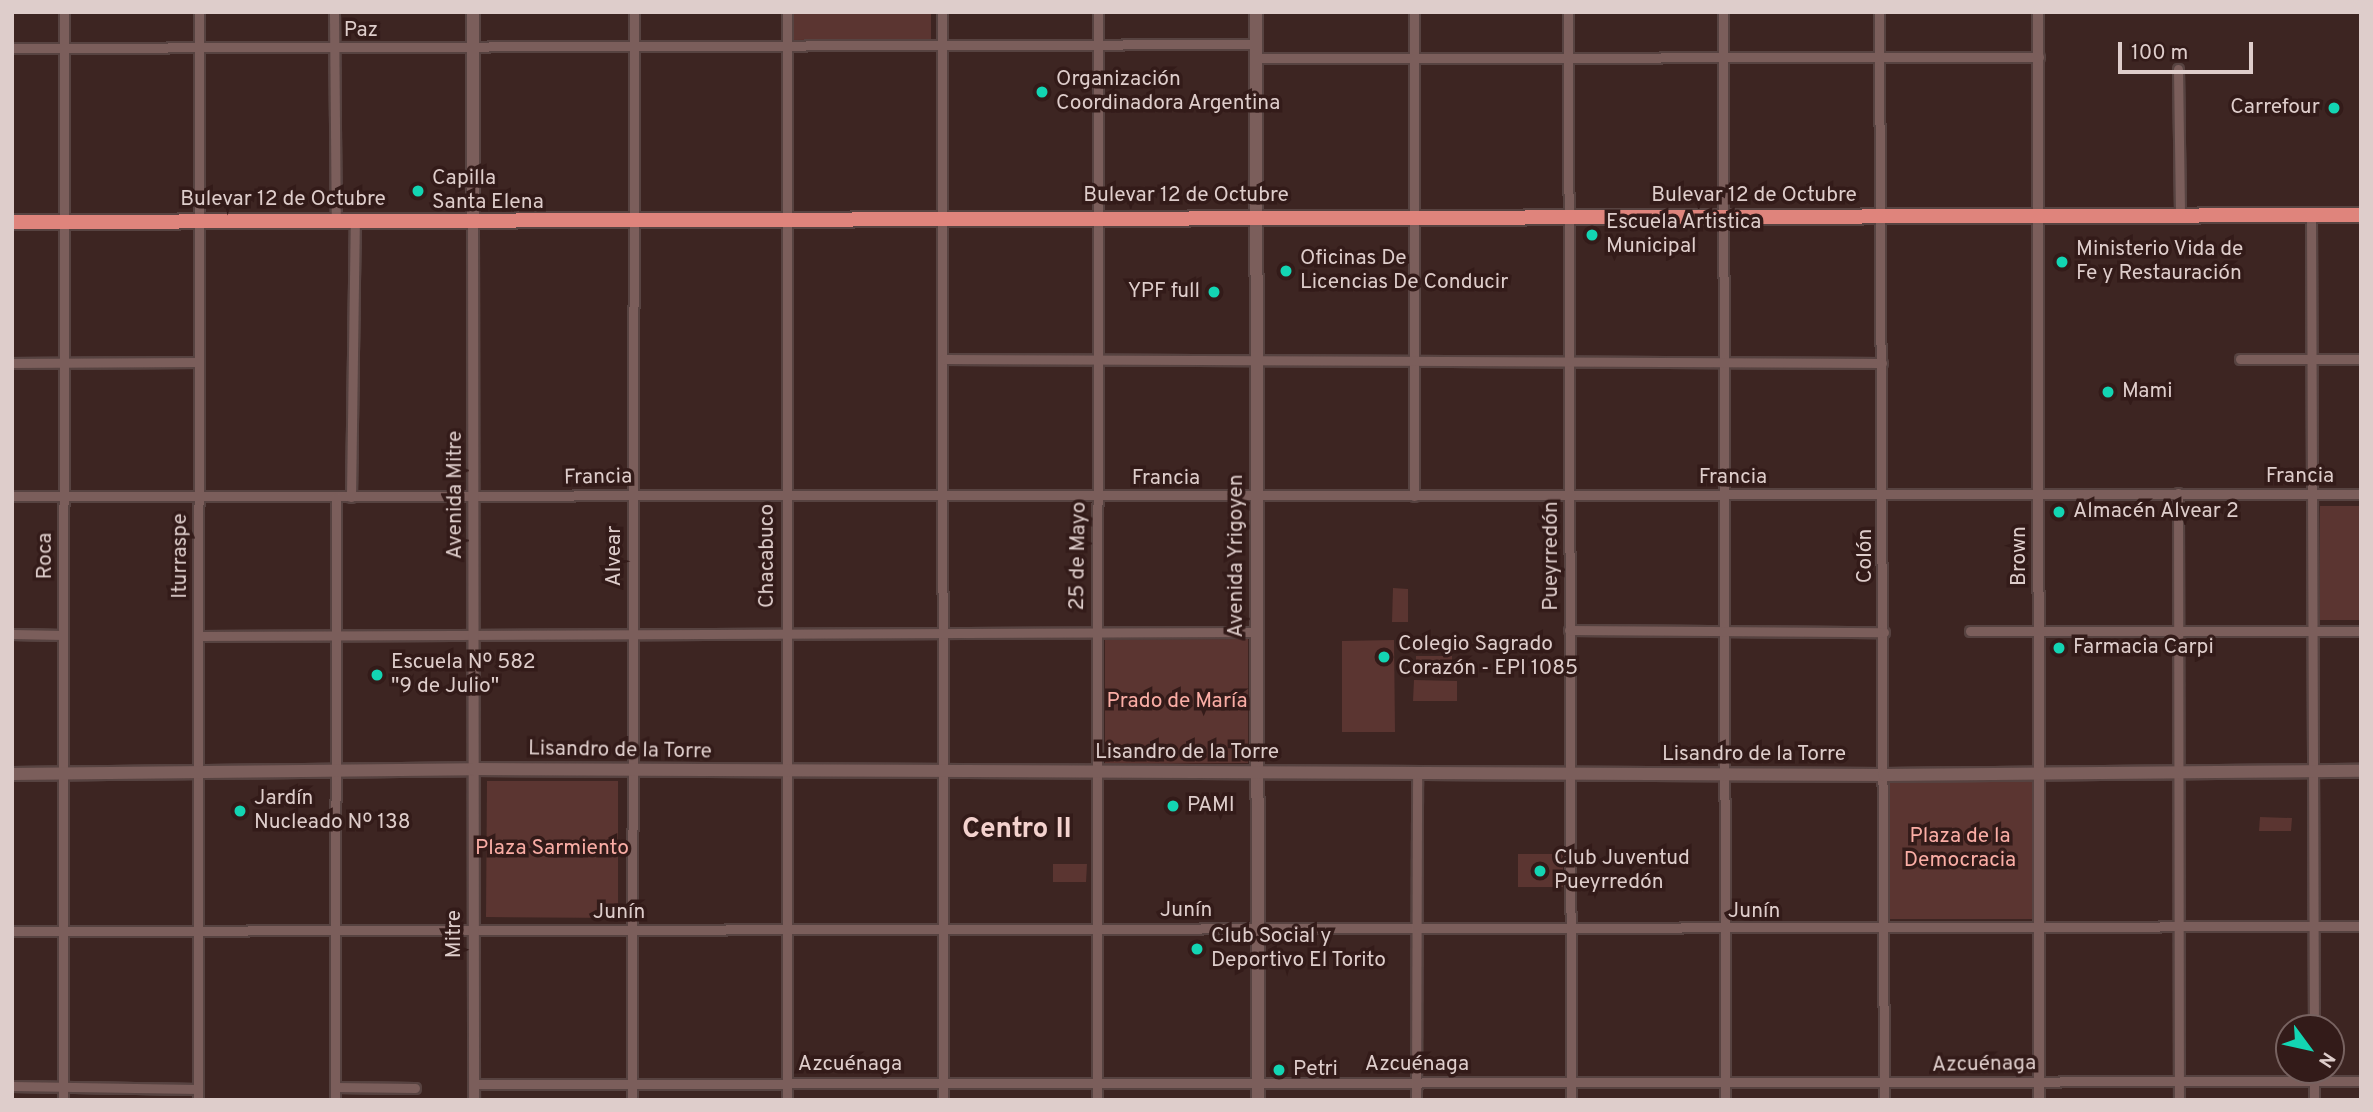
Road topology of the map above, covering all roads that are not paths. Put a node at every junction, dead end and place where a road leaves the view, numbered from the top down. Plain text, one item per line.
1 (64, 12) edge
2 (199, 12) edge
3 (334, 12) edge
4 (473, 12) edge
5 (634, 12) edge
6 (787, 12) edge
7 (942, 12) edge
8 (1098, 12) edge
9 (1256, 12) edge
10 (1414, 12) edge
11 (1568, 12) edge
12 (1723, 12) edge
13 (1879, 12) edge
14 (2038, 12) edge
15 (942, 44) junction
16 (1256, 44) junction
17 (1098, 45) junction
18 (788, 46) junction
19 (12, 47) edge
20 (65, 47) junction
21 (472, 47) junction
22 (199, 48) junction
23 (633, 48) junction
24 (334, 49) junction
25 (1879, 57) junction
26 (2039, 57) junction
27 (1256, 58) junction
28 (1723, 58) junction
29 (1414, 59) junction
30 (1569, 59) junction
31 (2178, 69) dead end
32 (2039, 215) junction
33 (2180, 215) junction
34 (2311, 215) junction
35 (2361, 215) edge
36 (1568, 216) junction
37 (1723, 216) junction
38 (1097, 217) junction
39 (1256, 217) junction
40 (1414, 217) junction
41 (634, 218) junction
42 (785, 218) junction
43 (942, 218) junction
44 (1881, 218) junction
45 (473, 220) junction
46 (336, 221) junction
47 (355, 221) junction
48 (12, 222) edge
49 (63, 222) junction
50 (200, 222) junction
51 (2310, 358) junction
52 (943, 359) junction
53 (2240, 359) dead end
54 (2361, 359) edge
55 (1098, 360) junction
56 (1258, 361) junction
57 (1569, 361) junction
58 (198, 362) junction
59 (1414, 362) junction
60 (1723, 362) junction
61 (12, 363) edge
62 (1882, 363) junction
63 (63, 364) junction
64 (2178, 493) junction
65 (2361, 494) edge
66 (633, 495) junction
67 (2039, 495) junction
68 (2312, 495) junction
69 (12, 496) edge
70 (63, 496) junction
71 (1097, 496) junction
72 (1257, 496) junction
73 (1414, 496) junction
74 (1569, 496) junction
75 (1724, 496) junction
76 (198, 497) junction
77 (336, 497) junction
78 (351, 497) junction
79 (475, 497) junction
80 (786, 497) junction
81 (942, 497) junction
82 (1884, 497) junction
83 (1569, 630) junction
84 (1724, 630) junction
85 (943, 631) junction
86 (1096, 631) junction
87 (1970, 631) dead end
88 (2312, 631) junction
89 (2361, 631) edge
90 (632, 632) junction
91 (786, 632) junction
92 (1256, 632) junction
93 (1884, 632) junction
94 (2039, 632) junction
95 (2179, 632) junction
96 (12, 634) edge
97 (475, 634) junction
98 (63, 635) junction
99 (198, 636) junction
100 (335, 636) junction
101 (473, 769) junction
102 (632, 770) junction
103 (943, 771) junction
104 (2313, 771) junction
105 (2361, 771) edge
106 (1097, 772) junction
107 (1256, 772) junction
108 (2039, 772) junction
109 (2179, 772) junction
110 (334, 773) junction
111 (786, 773) junction
112 (1417, 773) junction
113 (1724, 773) junction
114 (12, 774) edge
115 (63, 774) junction
116 (199, 774) junction
117 (1570, 774) junction
118 (1884, 775) junction
119 (2361, 926) edge
120 (2179, 927) junction
121 (2314, 927) junction
122 (1257, 928) junction
123 (2039, 928) junction
124 (1098, 929) junction
125 (1724, 929) junction
126 (632, 930) junction
127 (787, 930) junction
128 (1417, 930) junction
129 (1570, 930) junction
130 (1884, 930) junction
131 (63, 931) junction
132 (198, 931) junction
133 (333, 931) junction
134 (474, 931) junction
135 (943, 931) junction
136 (12, 932) edge
137 (2314, 1014) edge
138 (2179, 1081) junction
139 (2275, 1081) edge
140 (1416, 1082) junction
141 (1571, 1082) junction
142 (1725, 1082) junction
143 (2039, 1082) junction
144 (632, 1083) junction
145 (787, 1083) junction
146 (943, 1083) junction
147 (1258, 1083) junction
148 (1884, 1083) junction
149 (474, 1084) junction
150 (1097, 1084) junction
151 (12, 1086) edge
152 (63, 1086) junction
153 (335, 1087) junction
154 (415, 1088) dead end
155 (198, 1089) junction
156 (63, 1100) edge
157 (198, 1100) edge
158 (335, 1100) edge
159 (474, 1100) edge
160 (632, 1100) edge
161 (787, 1100) edge
162 (943, 1100) edge
163 (1097, 1100) edge
164 (1258, 1100) edge
165 (1416, 1100) edge
166 (1571, 1100) edge
167 (1725, 1100) edge
168 (1884, 1100) edge
169 (2039, 1100) edge
170 (2179, 1100) edge

1 - 20 street, Roca
2 - 22 street, Iturraspe
3 - 24 street
4 - 21 main road
5 - 23 street, Alvear
6 - 18 street, Chacabuco
7 - 15 street
8 - 17 street, 25 de Mayo
9 - 16 main road, Avenida Yrigoyen
10 - 29 street
11 - 30 street, Pueyrredón
12 - 28 street
13 - 25 street, Colón
14 - 26 street, Brown
15 - 17 street, Paz
15 - 18 street, Paz
15 - 43 street
16 - 17 street, Paz
16 - 27 main road, Avenida Yrigoyen
17 - 38 street, 25 de Mayo
18 - 23 street, Paz
18 - 42 street, Chacabuco
19 - 20 street, Paz
20 - 22 street, Paz
20 - 49 street, Roca
21 - 23 street, Paz
21 - 24 street, Paz
21 - 45 main road
22 - 24 street, Paz
22 - 50 street, Iturraspe
23 - 41 street, Alvear
24 - 46 street
25 - 26 street
25 - 28 street
25 - 44 street, Colón
26 - 32 street, Brown
27 - 29 street
27 - 39 main road, Avenida Yrigoyen
28 - 30 street
28 - 37 street
29 - 30 street
29 - 40 street
30 - 36 street, Pueyrredón
31 - 33 street
32 - 33 highway, Bulevar 12 de Octubre
32 - 44 highway, Bulevar 12 de Octubre
32 - 67 street, Brown
33 - 34 highway, Bulevar 12 de Octubre
34 - 35 highway, Bulevar 12 de Octubre
34 - 51 street
36 - 37 highway, Bulevar 12 de Octubre
36 - 40 highway, Bulevar 12 de Octubre
36 - 57 street, Pueyrredón
37 - 44 highway, Bulevar 12 de Octubre
37 - 60 street
38 - 39 highway, Bulevar 12 de Octubre
38 - 43 highway, Bulevar 12 de Octubre
38 - 55 street, 25 de Mayo
39 - 40 highway, Bulevar 12 de Octubre
39 - 56 main road, Avenida Yrigoyen
40 - 59 street
41 - 42 highway, Bulevar 12 de Octubre
41 - 45 highway, Bulevar 12 de Octubre
41 - 66 street, Alvear
42 - 43 highway, Bulevar 12 de Octubre
42 - 80 street, Chacabuco
43 - 52 street
44 - 62 street, Colón
45 - 47 highway, Bulevar 12 de Octubre
45 - 79 street, Avenida Mitre
46 - 47 highway, Bulevar 12 de Octubre
46 - 50 highway, Bulevar 12 de Octubre
47 - 78 street
48 - 49 highway, Bulevar 12 de Octubre
49 - 50 highway, Bulevar 12 de Octubre
49 - 63 street, Roca
50 - 58 street, Iturraspe
51 - 53 street
51 - 54 street
51 - 68 street
52 - 55 street
52 - 81 street
55 - 56 street
55 - 71 street, 25 de Mayo
56 - 59 street
56 - 72 main road, Avenida Yrigoyen
57 - 59 street
57 - 60 street
57 - 74 street, Pueyrredón
58 - 63 street
58 - 76 street, Iturraspe
59 - 73 street
60 - 62 street
60 - 75 street
61 - 63 street
62 - 82 street, Colón
63 - 70 street, Roca
64 - 67 street, Francia
64 - 68 street, Francia
64 - 95 street
65 - 68 street, Francia
66 - 79 street, Francia
66 - 80 street, Francia
66 - 90 street, Alvear
67 - 82 street, Francia
67 - 94 street, Brown
68 - 88 street
69 - 70 street, Francia
70 - 76 street, Francia
70 - 98 street, Roca
71 - 72 street, Francia
71 - 81 street, Francia
71 - 86 street, 25 de Mayo
72 - 73 street, Francia
72 - 92 main road, Avenida Yrigoyen
73 - 74 street, Francia
74 - 75 street, Francia
74 - 83 street, Pueyrredón
75 - 82 street, Francia
75 - 84 street
76 - 77 street, Francia
76 - 99 street, Iturraspe
77 - 78 street, Francia
77 - 100 street
78 - 79 street, Francia
79 - 97 street, Avenida Mitre
80 - 81 street, Francia
80 - 91 street, Chacabuco
81 - 85 street
82 - 93 street, Colón
83 - 84 street
83 - 117 street, Pueyrredón
84 - 93 street
84 - 113 street
85 - 86 street
85 - 91 street
85 - 103 street
86 - 92 street
86 - 106 street, 25 de Mayo
87 - 94 street
88 - 89 street
88 - 95 street
88 - 104 street
90 - 91 street
90 - 97 street
90 - 102 street, Alvear
91 - 111 street, Chacabuco
92 - 107 main road, Avenida Yrigoyen
93 - 118 street, Colón
94 - 95 street
94 - 108 street, Brown
95 - 109 street
96 - 98 street
97 - 100 street
97 - 101 street, Avenida Mitre
98 - 115 street, Roca
99 - 100 street
99 - 116 street, Iturraspe
100 - 110 street
101 - 102 main road, Lisandro de la Torre
101 - 110 main road, Lisandro de la Torre
101 - 134 street, Mitre
102 - 111 main road, Lisandro de la Torre
102 - 126 street, Alvear
103 - 106 main road, Lisandro de la Torre
103 - 111 main road, Lisandro de la Torre
103 - 135 street
104 - 105 main road, Lisandro de la Torre
104 - 109 main road, Lisandro de la Torre
104 - 121 street
106 - 107 main road, Lisandro de la Torre
106 - 124 street, 25 de Mayo
107 - 112 main road, Lisandro de la Torre
107 - 122 main road, Avenida Yrigoyen
108 - 109 main road, Lisandro de la Torre
108 - 118 main road, Lisandro de la Torre
108 - 123 street, Brown
109 - 120 street
110 - 116 main road, Lisandro de la Torre
110 - 133 street
111 - 127 street, Chacabuco
112 - 117 main road, Lisandro de la Torre
112 - 128 street
113 - 117 main road, Lisandro de la Torre
113 - 118 main road, Lisandro de la Torre
113 - 125 street
114 - 115 main road, Lisandro de la Torre
115 - 116 main road, Lisandro de la Torre
115 - 131 street, Roca
116 - 132 street, Iturraspe
117 - 129 street, Pueyrredón
118 - 130 street, Colón
119 - 121 street, Junín
120 - 121 street, Junín
120 - 123 street, Junín
120 - 138 street
121 - 137 street
122 - 124 street, Junín
122 - 128 street, Junín
122 - 147 main road, Avenida Yrigoyen
123 - 130 street, Junín
123 - 143 street, Brown
124 - 135 street, Junín
124 - 150 street, 25 de Mayo
125 - 129 street, Junín
125 - 130 street, Junín
125 - 142 street
126 - 127 street, Junín
126 - 134 street, Junín
126 - 144 street, Alvear
127 - 135 street, Junín
127 - 145 street, Chacabuco
128 - 129 street, Junín
128 - 140 street
129 - 141 street, Pueyrredón
130 - 148 street, Colón
131 - 132 street, Junín
131 - 136 street, Junín
131 - 152 street, Roca
132 - 133 street, Junín
132 - 155 street, Iturraspe
133 - 134 street, Junín
133 - 153 street
134 - 149 street, Mitre
135 - 146 street
138 - 139 street, Azcuénaga
138 - 143 street, Azcuénaga
138 - 170 street
140 - 141 street, Azcuénaga
140 - 147 street, Azcuénaga
140 - 165 street
141 - 142 street, Azcuénaga
141 - 166 street, Pueyrredón
142 - 148 street, Azcuénaga
142 - 167 street
143 - 148 street, Azcuénaga
143 - 169 street, Brown
144 - 145 street, Azcuénaga
144 - 149 street, Azcuénaga
144 - 160 street, Alvear
145 - 146 street, Azcuénaga
145 - 161 street, Chacabuco
146 - 150 street, Azcuénaga
146 - 162 street
147 - 150 street, Azcuénaga
147 - 164 main road, Avenida Yrigoyen
148 - 168 street, Colón
149 - 159 street, Mitre
150 - 163 street, 25 de Mayo
151 - 152 street
152 - 155 street
152 - 156 street, Roca
153 - 154 street
153 - 158 street
155 - 157 street, Iturraspe

